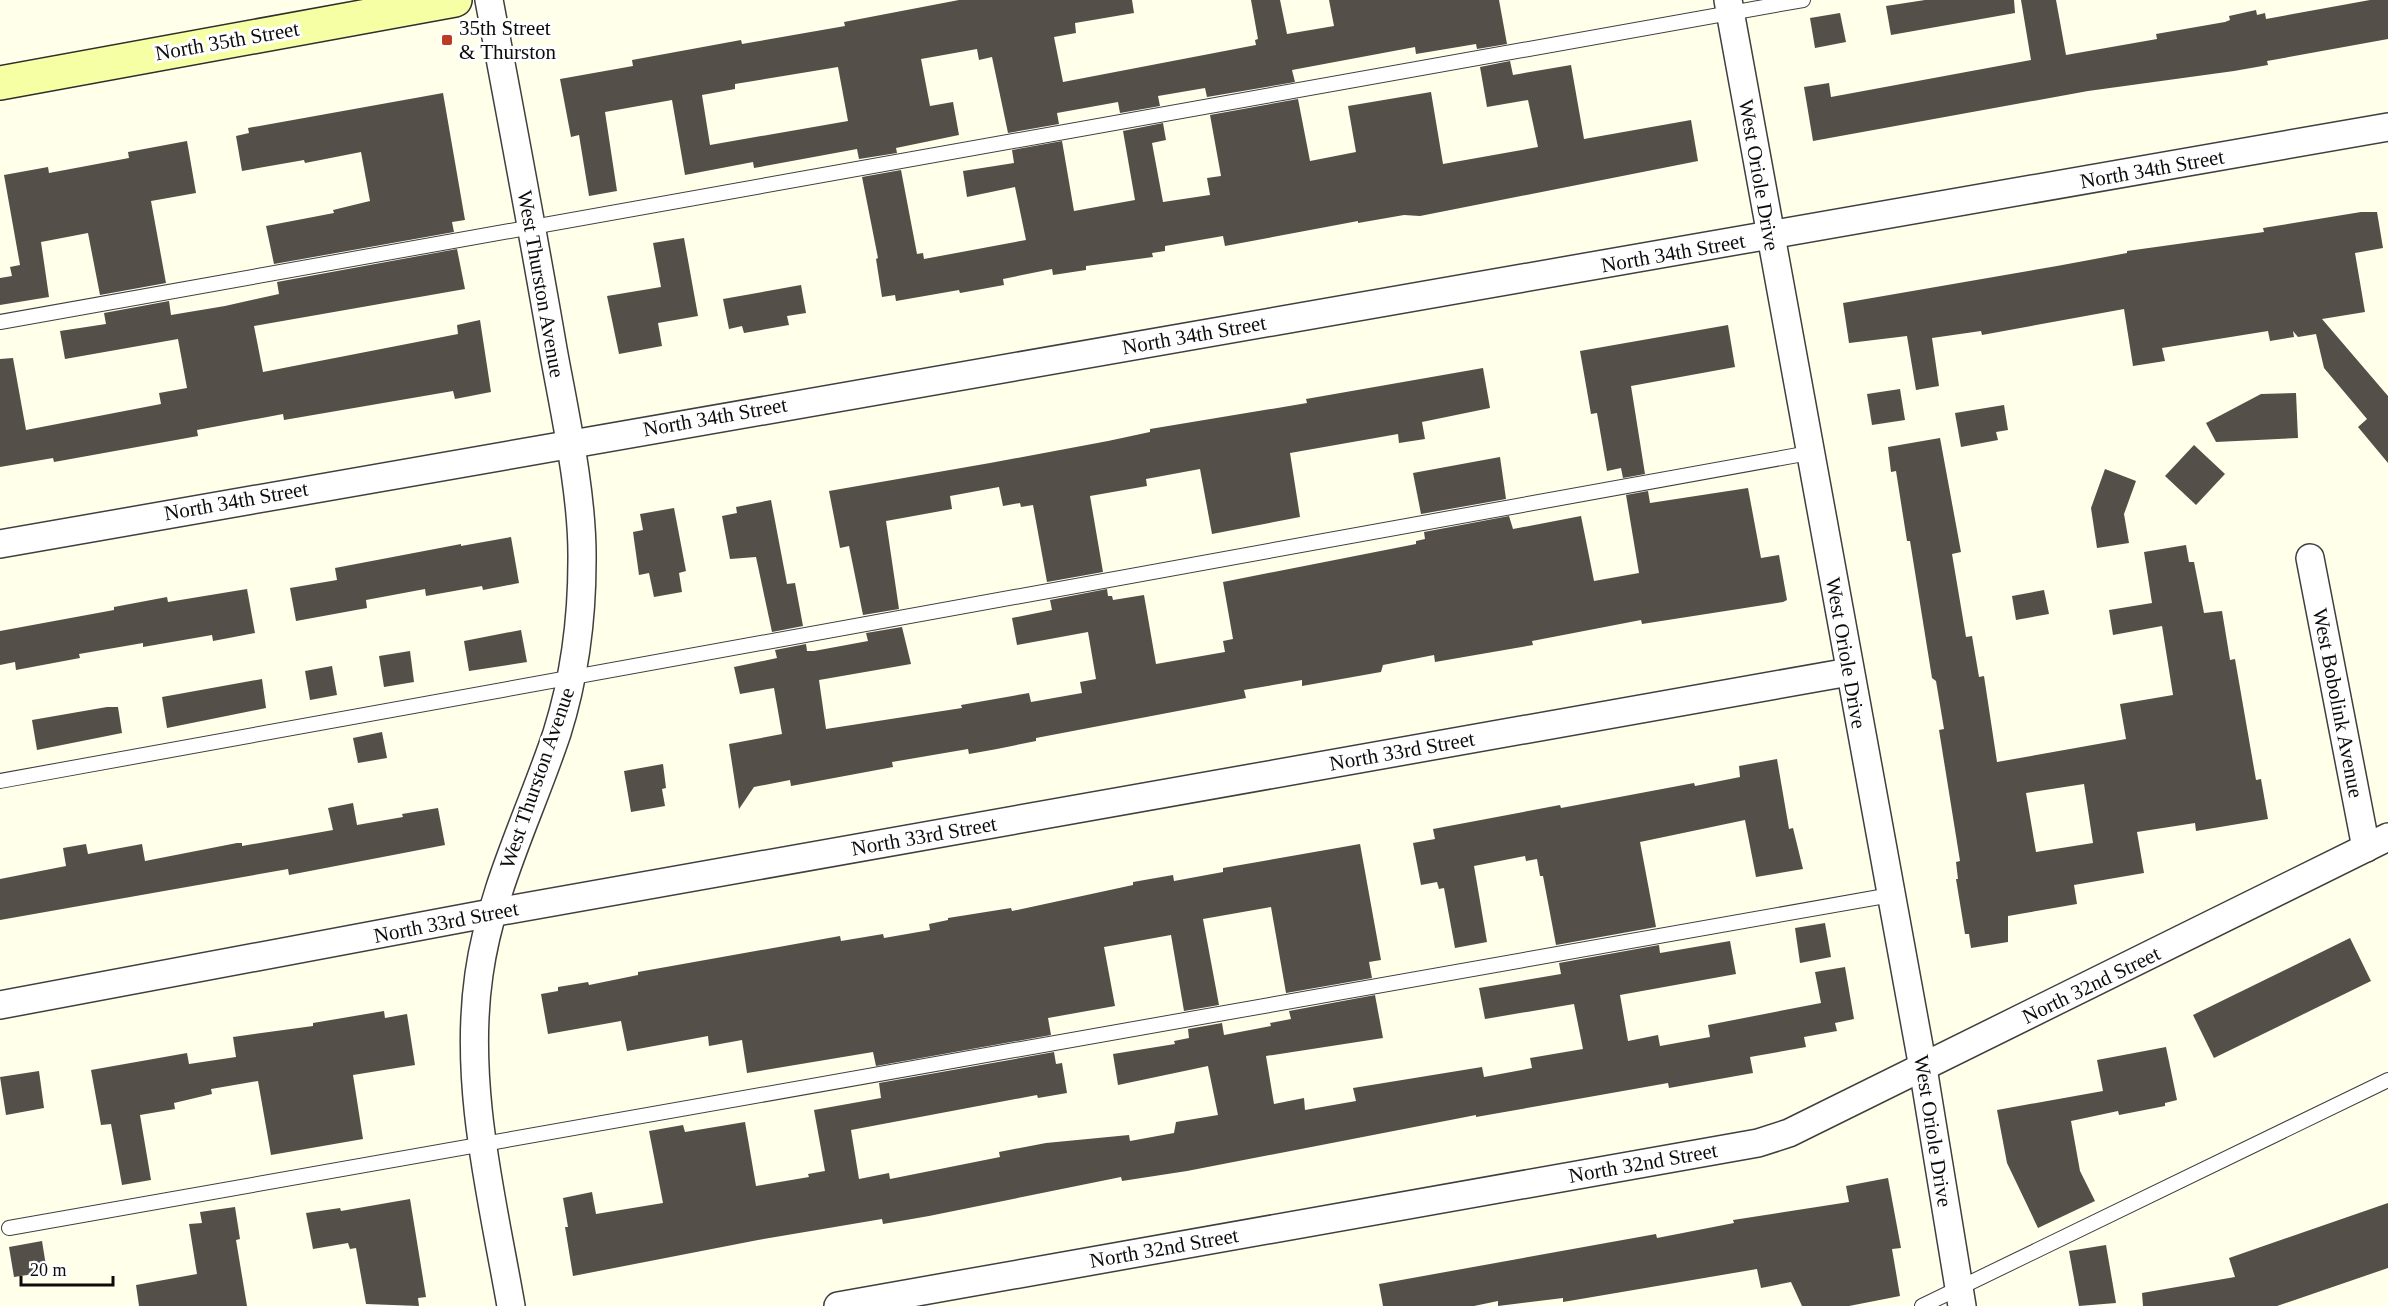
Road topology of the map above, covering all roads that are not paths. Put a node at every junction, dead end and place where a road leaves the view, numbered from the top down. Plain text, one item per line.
1 (455, 0) edge
2 (489, 0) edge
3 (1803, 0) edge
4 (1729, 6) edge
5 (0, 83) edge
6 (2388, 127) edge
7 (532, 229) junction
8 (1770, 237) junction
9 (0, 322) edge
10 (570, 441) junction
11 (1809, 453) junction
12 (0, 544) edge
13 (2310, 558) dead end
14 (1849, 672) junction
15 (572, 677) junction
16 (0, 781) edge
17 (2377, 842) edge
18 (1891, 895) junction
19 (491, 913) junction
20 (0, 1005) edge
21 (1923, 1068) junction
22 (2388, 1080) edge
23 (483, 1142) junction
24 (9, 1228) dead end
25 (1960, 1297) edge
26 (511, 1306) edge
27 (838, 1306) edge
28 (1922, 1306) edge

1 - 5 street, North 35th Street
2 - 7 street, West Thurston Avenue
3 - 4 lane
4 - 7 lane
4 - 8 street, West Oriole Drive
6 - 8 street, North 34th Street
7 - 9 lane
7 - 10 street, West Thurston Avenue
8 - 10 street, North 34th Street
8 - 11 street, West Oriole Drive
10 - 12 street, North 34th Street
10 - 15 street, West Thurston Avenue
11 - 14 street, West Oriole Drive
11 - 15 lane
13 - 17 street, West Bobolink Avenue
14 - 18 street, West Oriole Drive
14 - 19 street, North 33rd Street
15 - 16 lane
15 - 19 street, West Thurston Avenue
17 - 21 street, North 32nd Street
18 - 21 street, West Oriole Drive
18 - 23 lane
19 - 20 street, North 33rd Street
19 - 23 street, West Thurston Avenue
21 - 25 street, West Oriole Drive
21 - 27 street, North 32nd Street
22 - 25 lane
23 - 24 lane
23 - 26 street, West Thurston Avenue
25 - 28 lane

